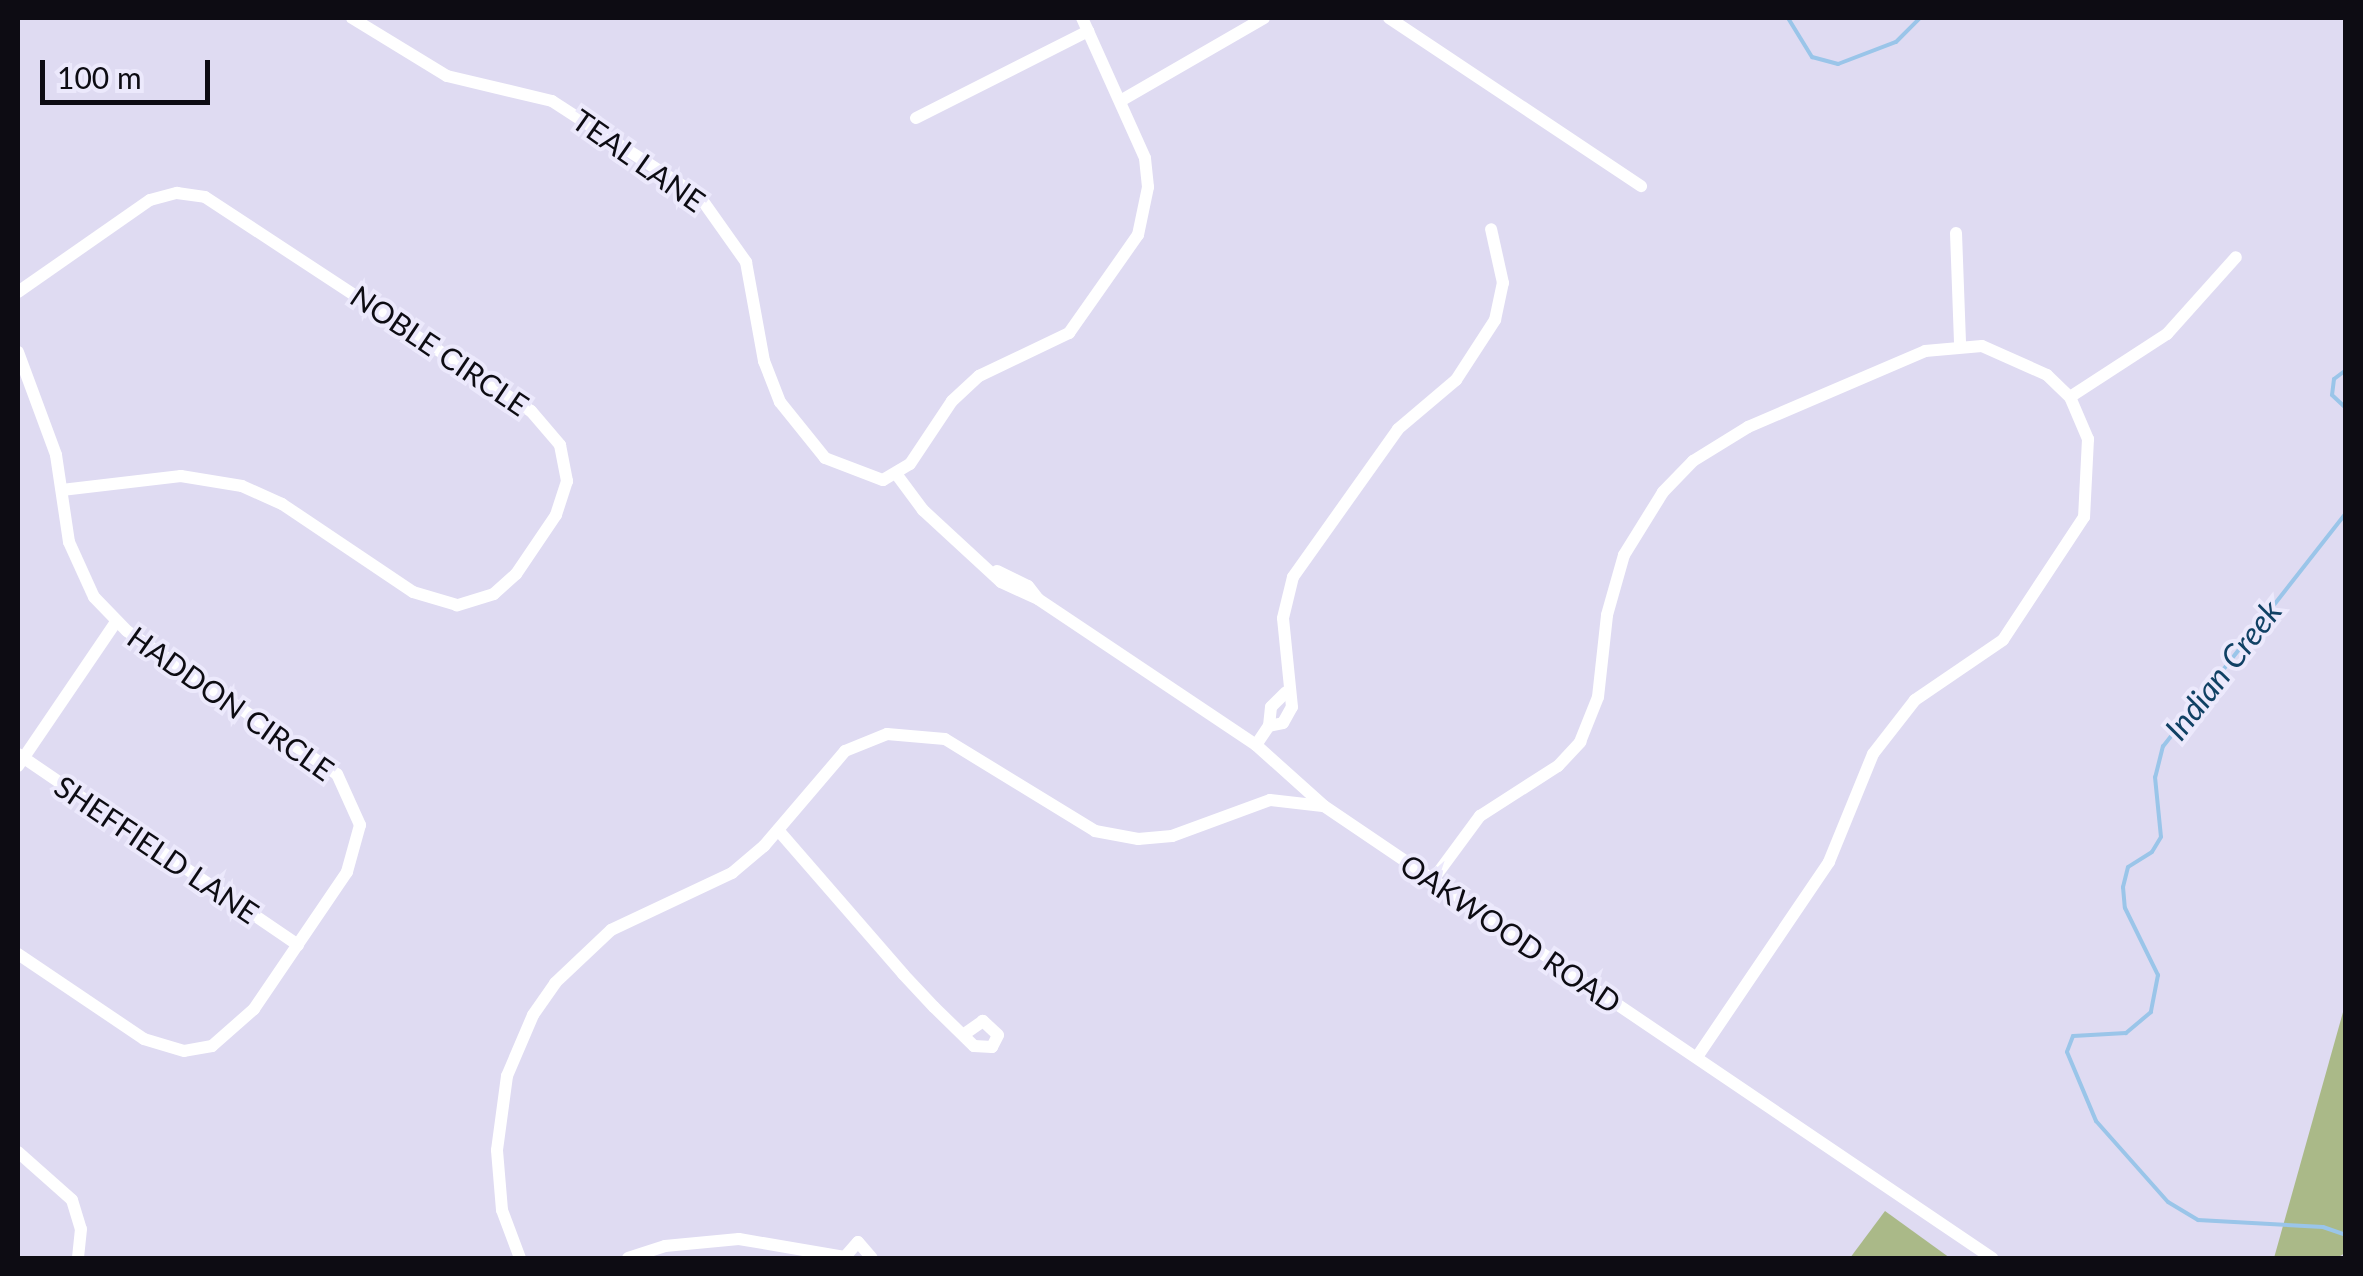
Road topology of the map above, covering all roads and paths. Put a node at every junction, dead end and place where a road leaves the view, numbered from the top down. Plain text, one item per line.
1 (352, 18) edge
2 (1264, 18) edge
3 (1389, 18) edge
4 (1085, 24) edge
5 (1122, 100) junction
6 (916, 118) dead end
7 (1641, 186) dead end
8 (1491, 229) dead end
9 (1956, 233) dead end
10 (2236, 257) dead end
11 (18, 292) edge
12 (1960, 344) junction
13 (18, 352) edge
14 (2070, 397) junction
15 (897, 475) junction
16 (62, 490) junction
17 (116, 622) junction
18 (1286, 692) junction
19 (1269, 726) junction
20 (1256, 744) junction
21 (19, 759) edge
22 (1324, 806) junction
23 (778, 830) junction
24 (1432, 881) junction
25 (298, 944) junction
26 (18, 954) edge
27 (963, 1036) dead end
28 (1697, 1057) junction
29 (18, 1152) edge
30 (78, 1258) edge
31 (520, 1258) edge
32 (628, 1258) edge
33 (844, 1258) edge
34 (872, 1258) edge
35 (1992, 1258) edge

1 - 15 street, TEAL LANE
2 - 5 street
3 - 7 street
4 - 5 street
4 - 6 street
5 - 15 street
8 - 18 street
9 - 12 street
10 - 14 street
11 - 16 street, NOBLE CIRCLE
12 - 14 street
12 - 24 street
13 - 16 street
14 - 28 street
15 - 20 street, OAKWOOD ROAD
16 - 17 street
17 - 21 street
17 - 25 street, HADDON CIRCLE
18 - 19 street
18 - 19 street
19 - 20 street
20 - 22 street, OAKWOOD ROAD
21 - 25 street, SHEFFIELD LANE
22 - 23 street
22 - 24 street, OAKWOOD ROAD
23 - 27 street
23 - 31 street
24 - 28 street, OAKWOOD ROAD
25 - 26 street, HADDON CIRCLE
28 - 35 street, OAKWOOD ROAD
29 - 30 street
32 - 33 street
33 - 34 street

